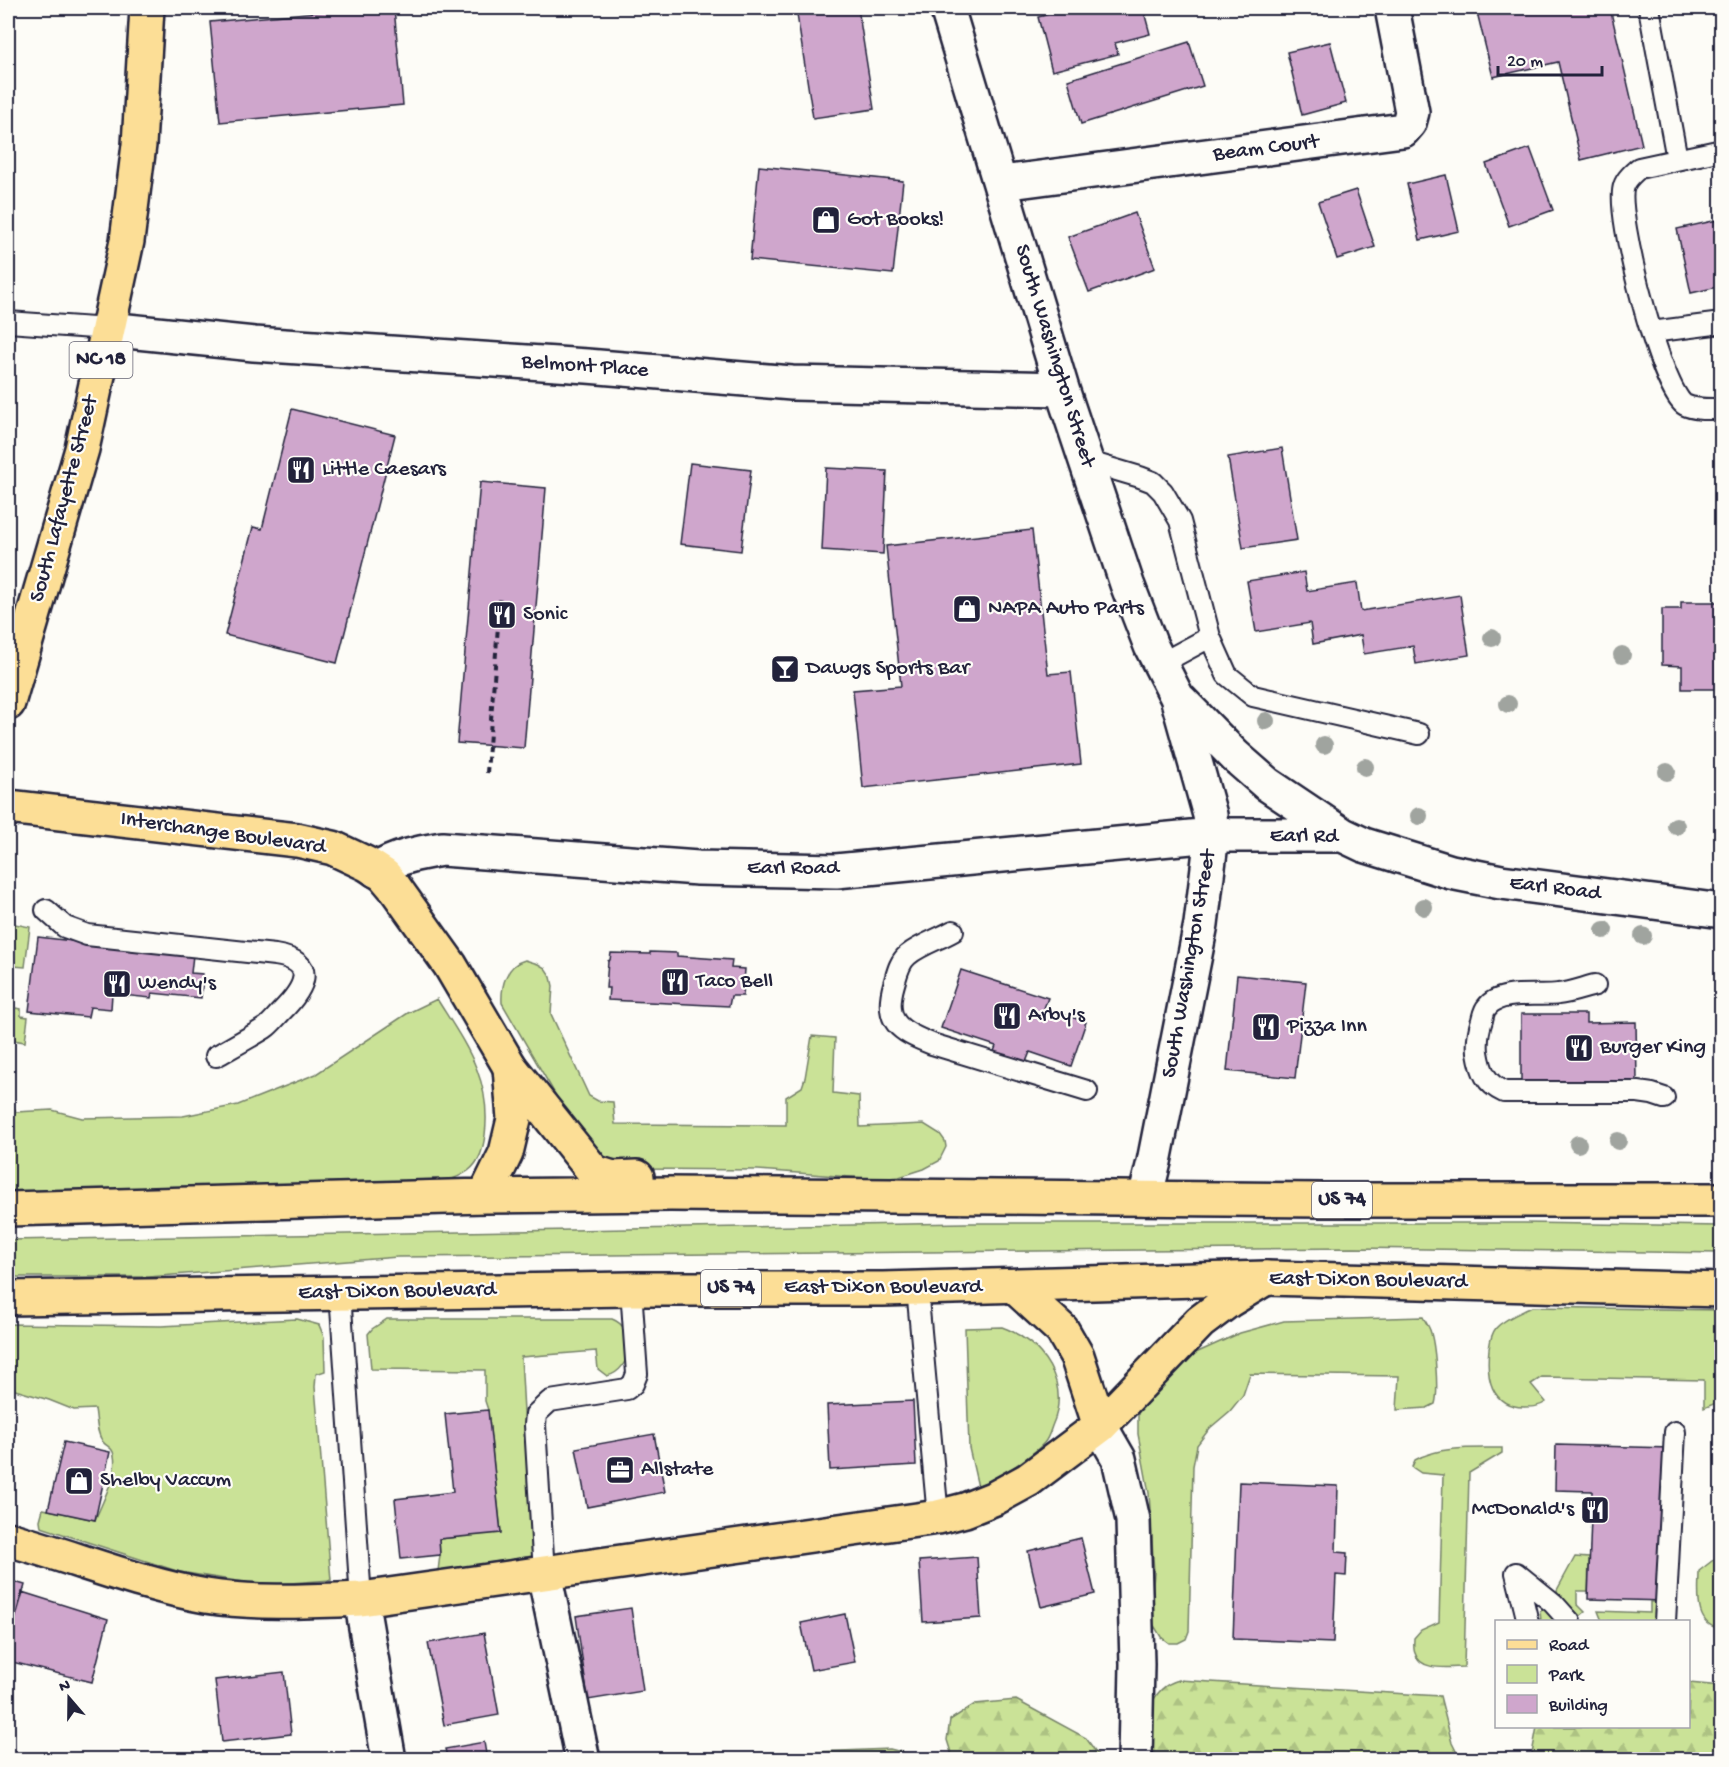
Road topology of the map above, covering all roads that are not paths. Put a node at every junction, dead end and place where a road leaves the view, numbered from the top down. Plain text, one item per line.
1 (147, 8) edge
2 (947, 8) edge
3 (1392, 8) edge
4 (1649, 8) edge
5 (1722, 150) edge
6 (1677, 159) junction
7 (1002, 183) junction
8 (8, 322) edge
9 (1722, 323) edge
10 (108, 329) junction
11 (1651, 332) junction
12 (1062, 389) junction
13 (1722, 409) edge
14 (1086, 461) junction
15 (1210, 637) junction
16 (1160, 664) junction
17 (1178, 697) junction
18 (8, 702) edge
19 (1419, 734) dead end
20 (8, 807) edge
21 (1212, 835) junction
22 (1343, 835) junction
23 (1393, 853) joint
24 (376, 870) junction
25 (46, 909) dead end
26 (1722, 911) edge
27 (953, 932) dead end
28 (1595, 985) dead end
29 (216, 1056) dead end
30 (510, 1067) junction
31 (1087, 1091) dead end
32 (1664, 1098) dead end
33 (671, 1194) junction
34 (485, 1197) junction
35 (1145, 1198) junction
36 (1722, 1200) edge
37 (8, 1209) edge
38 (1266, 1278) junction
39 (1014, 1287) junction
40 (917, 1288) junction
41 (631, 1289) junction
42 (1722, 1290) edge
43 (340, 1293) junction
44 (8, 1298) edge
45 (1100, 1426) junction
46 (1675, 1432) dead end
47 (938, 1517) junction
48 (8, 1539) edge
49 (544, 1573) junction
50 (361, 1599) junction
51 (1528, 1620) edge
52 (1568, 1620) edge
53 (1665, 1620) edge
54 (389, 1760) edge
55 (583, 1760) edge
56 (1135, 1760) edge

1 - 10 main road, South Lafayette Street / NC 18
2 - 7 street, South Washington Street
3 - 7 street, Beam Court
4 - 6 lane
5 - 6 lane
6 - 11 lane
7 - 12 street, South Washington Street
8 - 10 lane
9 - 11 lane
10 - 12 street, Belmont Place
10 - 18 main road, South Lafayette Street / NC 18
11 - 13 lane
12 - 14 street, South Washington Street
14 - 15 lane
14 - 16 street, South Washington Street
15 - 16 lane
15 - 19 lane
16 - 17 street, South Washington Street
17 - 21 street, South Washington Street
17 - 22 street, South Washington Street
20 - 24 main road, Interchange Boulevard
21 - 22 street, Earl Rd
21 - 24 street, Earl Road
21 - 35 street, South Washington Street
22 - 23 street, Earl Rd
23 - 26 street, Earl Road
24 - 30 main road, Interchange Boulevard
25 - 29 lane
27 - 31 lane
28 - 32 lane
30 - 33 main road, Interchange Boulevard
30 - 34 main road
33 - 34 main road, US 74
33 - 35 main road, US 74
34 - 37 main road, US 74
35 - 36 main road, US 74
38 - 39 main road, East Dixon Boulevard / US 74
38 - 42 main road, East Dixon Boulevard / US 74
38 - 45 main road
39 - 40 main road, East Dixon Boulevard / US 74
39 - 45 main road
40 - 41 main road, East Dixon Boulevard / US 74
40 - 47 lane
41 - 43 main road, East Dixon Boulevard / US 74
41 - 49 lane
43 - 44 main road, East Dixon Boulevard / US 74
43 - 50 lane
45 - 47 main road
45 - 56 street
46 - 53 lane
47 - 49 main road
48 - 50 main road
49 - 50 main road
49 - 55 street
50 - 54 street
51 - 52 lane

